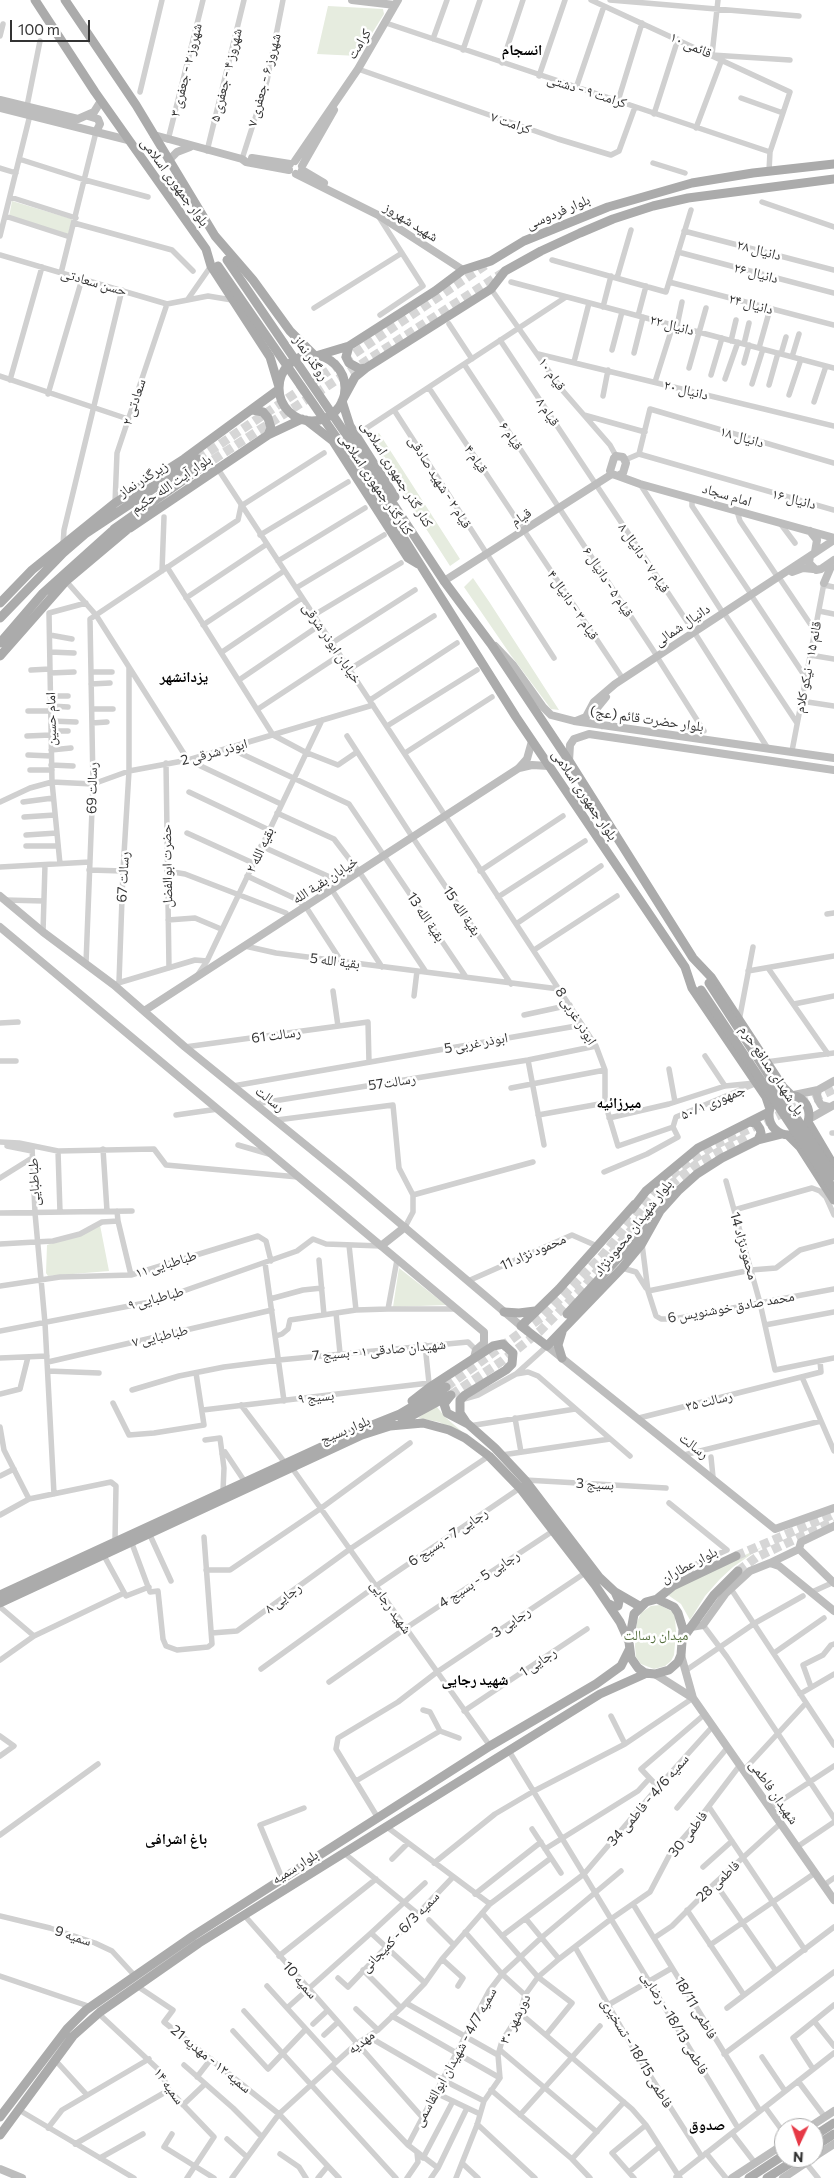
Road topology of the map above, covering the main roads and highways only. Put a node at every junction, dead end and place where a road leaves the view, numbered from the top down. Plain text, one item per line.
1 (35, 0) edge
2 (65, 0) edge
3 (352, 0) edge
4 (397, 3) edge
5 (0, 100) edge
6 (101, 101) junction
7 (0, 108) edge
8 (27, 112) junction
9 (88, 116) junction
10 (96, 132) junction
11 (154, 136) junction
12 (128, 140) junction
13 (193, 147) junction
14 (169, 160) junction
15 (834, 164) edge
16 (296, 168) junction
17 (834, 179) edge
18 (215, 236) junction
19 (206, 249) joint
20 (215, 266) junction
21 (463, 270) junction
22 (290, 331) junction
23 (349, 346) junction
24 (268, 353) junction
25 (316, 355) junction
26 (366, 368) junction
27 (278, 388) junction
28 (342, 400) junction
29 (253, 410) junction
30 (304, 420) junction
31 (350, 426) junction
32 (268, 435) junction
33 (333, 441) junction
34 (624, 468) junction
35 (615, 475) junction
36 (638, 484) junction
37 (382, 495) junction
38 (130, 528) junction
39 (112, 531) junction
40 (810, 531) junction
41 (834, 539) edge
42 (63, 549) junction
43 (813, 554) junction
44 (430, 560) junction
45 (834, 560) edge
46 (421, 566) junction
47 (814, 569) junction
48 (779, 578) junction
49 (444, 581) junction
50 (0, 603) edge
51 (0, 618) edge
52 (0, 643) edge
53 (491, 644) junction
54 (0, 656) edge
55 (658, 658) junction
56 (607, 693) junction
57 (574, 721) junction
58 (602, 725) junction
59 (532, 741) junction
60 (792, 751) junction
61 (834, 758) edge
62 (569, 761) junction
63 (791, 763) junction
64 (549, 766) junction
65 (519, 768) junction
66 (834, 770) edge
67 (2, 898) edge
68 (0, 927) edge
69 (694, 958) junction
70 (685, 967) junction
71 (144, 1012) junction
72 (834, 1081) edge
73 (783, 1087) junction
74 (818, 1090) junction
75 (793, 1095) junction
76 (766, 1097) junction
77 (831, 1106) edge
78 (769, 1111) junction
79 (808, 1121) junction
80 (749, 1122) junction
81 (785, 1134) junction
82 (758, 1140) junction
83 (821, 1146) junction
84 (806, 1157) junction
85 (834, 1166) edge
86 (834, 1176) edge
87 (834, 1190) edge
88 (834, 1200) edge
89 (635, 1204) junction
90 (660, 1211) junction
91 (404, 1227) junction
92 (619, 1229) dead end
93 (380, 1246) junction
94 (536, 1311) junction
95 (504, 1312) junction
96 (567, 1314) dead end
97 (521, 1326) junction
98 (563, 1329) junction
99 (547, 1346) junction
100 (475, 1354) junction
101 (562, 1358) junction
102 (387, 1424) junction
103 (468, 1425) junction
104 (288, 1466) junction
105 (209, 1502) junction
106 (199, 1506) junction
107 (834, 1508) edge
108 (834, 1526) edge
109 (800, 1549) junction
110 (736, 1556) tunnel mouth
111 (770, 1563) junction
112 (738, 1571) tunnel mouth
113 (834, 1582) edge
114 (615, 1592) junction
115 (0, 1594) edge
116 (657, 1599) junction
117 (0, 1602) edge
118 (609, 1604) junction
119 (641, 1607) junction
120 (834, 1611) edge
121 (691, 1628) junction
122 (682, 1638) junction
123 (629, 1646) junction
124 (681, 1655) junction
125 (613, 1673) junction
126 (651, 1674) junction
127 (631, 1680) junction
128 (693, 1698) junction
129 (834, 1900) edge
130 (9, 2103) junction
131 (0, 2110) edge
132 (834, 2111) edge
133 (0, 2117) edge
134 (823, 2118) edge
135 (0, 2135) edge
136 (774, 2151) edge
137 (774, 2161) edge
138 (789, 2168) edge
139 (796, 2168) edge
140 (0, 2169) edge
141 (22, 2178) edge
142 (732, 2178) edge
143 (748, 2178) edge
144 (767, 2178) edge
145 (783, 2178) edge

1 - 6 main road, بلوار جمهوری اسلامی
2 - 11 main road, بلوار جمهوری اسلامی
3 - 4 main road
4 - 16 main road, کرامت
5 - 8 main road
6 - 9 main road
6 - 12 main road, بلوار جمهوری اسلامی
7 - 8 main road
8 - 9 main road
8 - 10 main road
9 - 10 main road
10 - 12 main road
11 - 13 main road, شهید شهروز
11 - 14 main road, بلوار جمهوری اسلامی
12 - 19 main road, بلوار جمهوری اسلامی
13 - 14 main road
13 - 16 main road, شهید شهروز
14 - 18 main road, بلوار جمهوری اسلامی
15 - 21 main road, بلوار فردوسی
16 - 21 main road, شهید شهروز
17 - 26 main road, بلوار فردوسی
18 - 22 main road, بلوار جمهوری اسلامی
18 - 37 main road, روگذر نماز, bridge
19 - 20 main road, روگذر نماز
20 - 24 main road
20 - 37 main road, روگذر نماز, bridge
21 - 23 main road, بلوار فردوسی
22 - 24 main road
22 - 25 main road, بلوار جمهوری اسلامی
23 - 25 main road, بلوار فردوسی
23 - 26 main road
24 - 27 main road
25 - 27 main road
25 - 28 main road
26 - 28 main road, بلوار فردوسی
27 - 29 main road, بلوار آیت الله حکیم
27 - 30 main road
28 - 30 main road
28 - 31 main road, کنار گذر جمهوری اسلامی
29 - 32 main road
29 - 42 main road, بلوار آیت الله حکیم
30 - 32 main road, بلوار آیت الله حکیم
30 - 33 main road, کنارگذر جمهوری اسلامی
31 - 33 main road
31 - 44 main road, کنار گذر جمهوری اسلامی
32 - 38 main road, بلوار آیت الله حکیم
33 - 46 main road, کنارگذر جمهوری اسلامی
34 - 35 main road
34 - 35 main road
34 - 36 main road
35 - 36 main road, امام سجاد
35 - 49 main road, قیام
36 - 40 main road, امام سجاد
37 - 44 main road, بلوار جمهوری اسلامی
37 - 46 main road, بلوار جمهوری اسلامی
38 - 39 main road, بلوار آیت الله حکیم
38 - 54 main road
39 - 42 main road, زیرگذر نماز
39 - 52 main road
40 - 41 main road, امام سجاد
40 - 43 main road
41 - 43 main road, دانیال شمالی
42 - 50 main road
42 - 51 main road
43 - 47 main road
43 - 48 main road, دانیال شمالی
44 - 49 main road, بلوار جمهوری اسلامی
45 - 47 main road, دانیال شمالی
45 - 47 main road
46 - 59 main road, بلوار جمهوری اسلامی
47 - 48 main road, دانیال شمالی
48 - 55 main road, دانیال شمالی
49 - 53 main road, بلوار جمهوری اسلامی
53 - 57 main road, بلوار حضرت قائم (عج)
53 - 62 main road, بلوار جمهوری اسلامی
55 - 56 main road, دانیال شمالی
55 - 56 main road, دانیال شمالی
56 - 57 main road, دانیال شمالی
56 - 58 main road, دانیال شمالی
57 - 58 main road, بلوار حضرت قائم (عج)
58 - 60 main road, بلوار حضرت قائم (عج)
59 - 64 main road, بلوار جمهوری اسلامی
59 - 65 main road, خیابان بقیة الله
60 - 61 main road, بلوار حضرت قائم (عج)
60 - 63 main road
62 - 63 main road, بلوار حضرت قائم (عج)
62 - 69 main road, بلوار جمهوری اسلامی
63 - 66 main road, بلوار حضرت قائم (عج)
64 - 65 main road, خیابان بقیة الله
64 - 70 main road, بلوار جمهوری اسلامی
65 - 71 main road, خیابان بقیة الله
67 - 71 main road, رسالت
68 - 93 main road
69 - 73 main road, بلوار جمهوری اسلامی
69 - 86 main road, پل شهدای مدافع حرم, bridge
70 - 76 main road, بلوار جمهوری اسلامی
70 - 87 main road, پل شهدای مدافع حرم, bridge
71 - 91 main road, رسالت
72 - 74 main road
73 - 75 main road, بلوار جمهوری اسلامی
73 - 76 main road
74 - 75 main road
74 - 77 main road
75 - 78 main road
75 - 79 main road
76 - 78 main road, بلوار جمهوری اسلامی
77 - 79 main road
78 - 80 main road, بلوار شهیدان محمودنژاد
78 - 81 main road
79 - 81 main road
79 - 83 main road
80 - 82 main road
80 - 89 main road, بلوار شهیدان محمودنژاد
81 - 82 main road, بلوار شهیدان محمودنژاد
81 - 84 main road
82 - 90 main road, بلوار شهیدان محمودنژاد
83 - 84 main road
83 - 85 main road
84 - 88 main road
89 - 92 main road, بلوار شهیدان محمودنژاد
89 - 94 main road
90 - 96 main road
90 - 98 main road, بلوار شهیدان محمودنژاد
91 - 93 main road
91 - 95 main road, رسالت
93 - 100 main road
94 - 95 main road
94 - 97 main road
95 - 97 main road, رسالت
97 - 99 main road
98 - 99 main road, بلوار شهیدان محمودنژاد
98 - 101 main road
99 - 101 main road, رسالت
100 - 102 main road
100 - 103 main road
101 - 107 main road, رسالت
102 - 103 main road
102 - 104 main road, بلوار بسیج
102 - 118 main road, بلوار بسیج
103 - 114 main road
104 - 105 main road, بلوار بسیج
104 - 105 main road, بلوار بسیج
105 - 106 main road, بلوار بسیج
106 - 115 main road, بلوار بسیج
106 - 117 main road, بلوار بسیج
108 - 109 main road
109 - 111 main road
109 - 113 main road
110 - 116 main road, بلوار عطاران
111 - 120 main road
111 - 121 main road
112 - 121 main road
114 - 118 main road
114 - 119 main road
116 - 119 main road
116 - 122 main road
118 - 123 main road, بلوار بسیج
119 - 123 main road
121 - 122 main road
122 - 124 main road
123 - 125 main road, بلوار سمیه
123 - 126 main road
124 - 126 main road
124 - 128 main road
125 - 127 main road
125 - 130 main road, بلوار سمیه
126 - 127 main road, بلوار سمیه
126 - 128 main road
127 - 135 main road, بلوار سمیه
128 - 129 main road, شهیدان فاطمی
130 - 131 main road
130 - 133 main road
132 - 134 main road
136 - 142 main road
137 - 143 main road
138 - 144 main road
139 - 145 main road
140 - 141 main road

